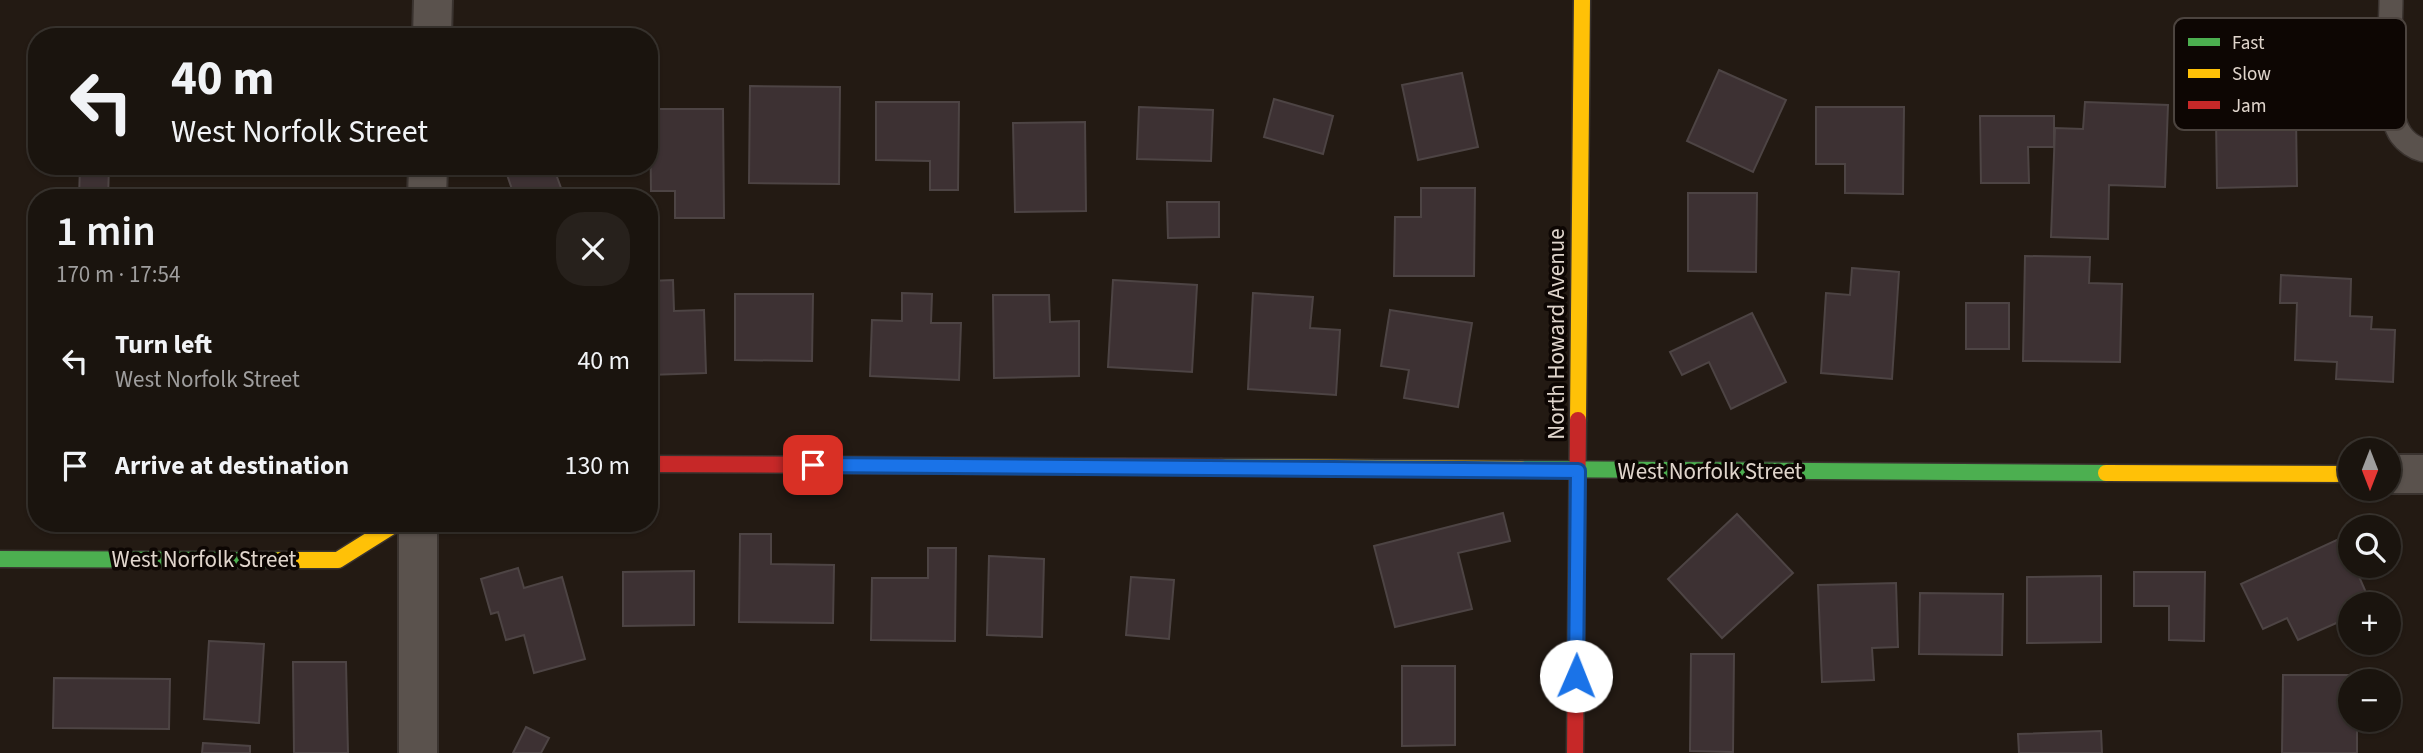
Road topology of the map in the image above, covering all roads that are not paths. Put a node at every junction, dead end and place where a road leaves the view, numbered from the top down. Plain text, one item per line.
1 (433, 0) edge
2 (1582, 0) edge
3 (2390, 0) edge
4 (2390, 18) edge
5 (432, 28) edge
6 (2398, 130) edge
7 (2423, 150) edge
8 (658, 464) edge
9 (1578, 471) junction
10 (2338, 474) edge
11 (2401, 474) edge
12 (2423, 474) edge
13 (382, 532) edge
14 (418, 532) edge
15 (0, 559) edge
16 (418, 753) edge
17 (1576, 753) edge

1 - 5 street
2 - 9 street, North Howard Avenue
3 - 4 lane
6 - 7 lane
8 - 9 street, West Norfolk Street
9 - 10 street, West Norfolk Street
9 - 17 street, North Howard Avenue
11 - 12 street
13 - 15 street, West Norfolk Street
14 - 16 street

